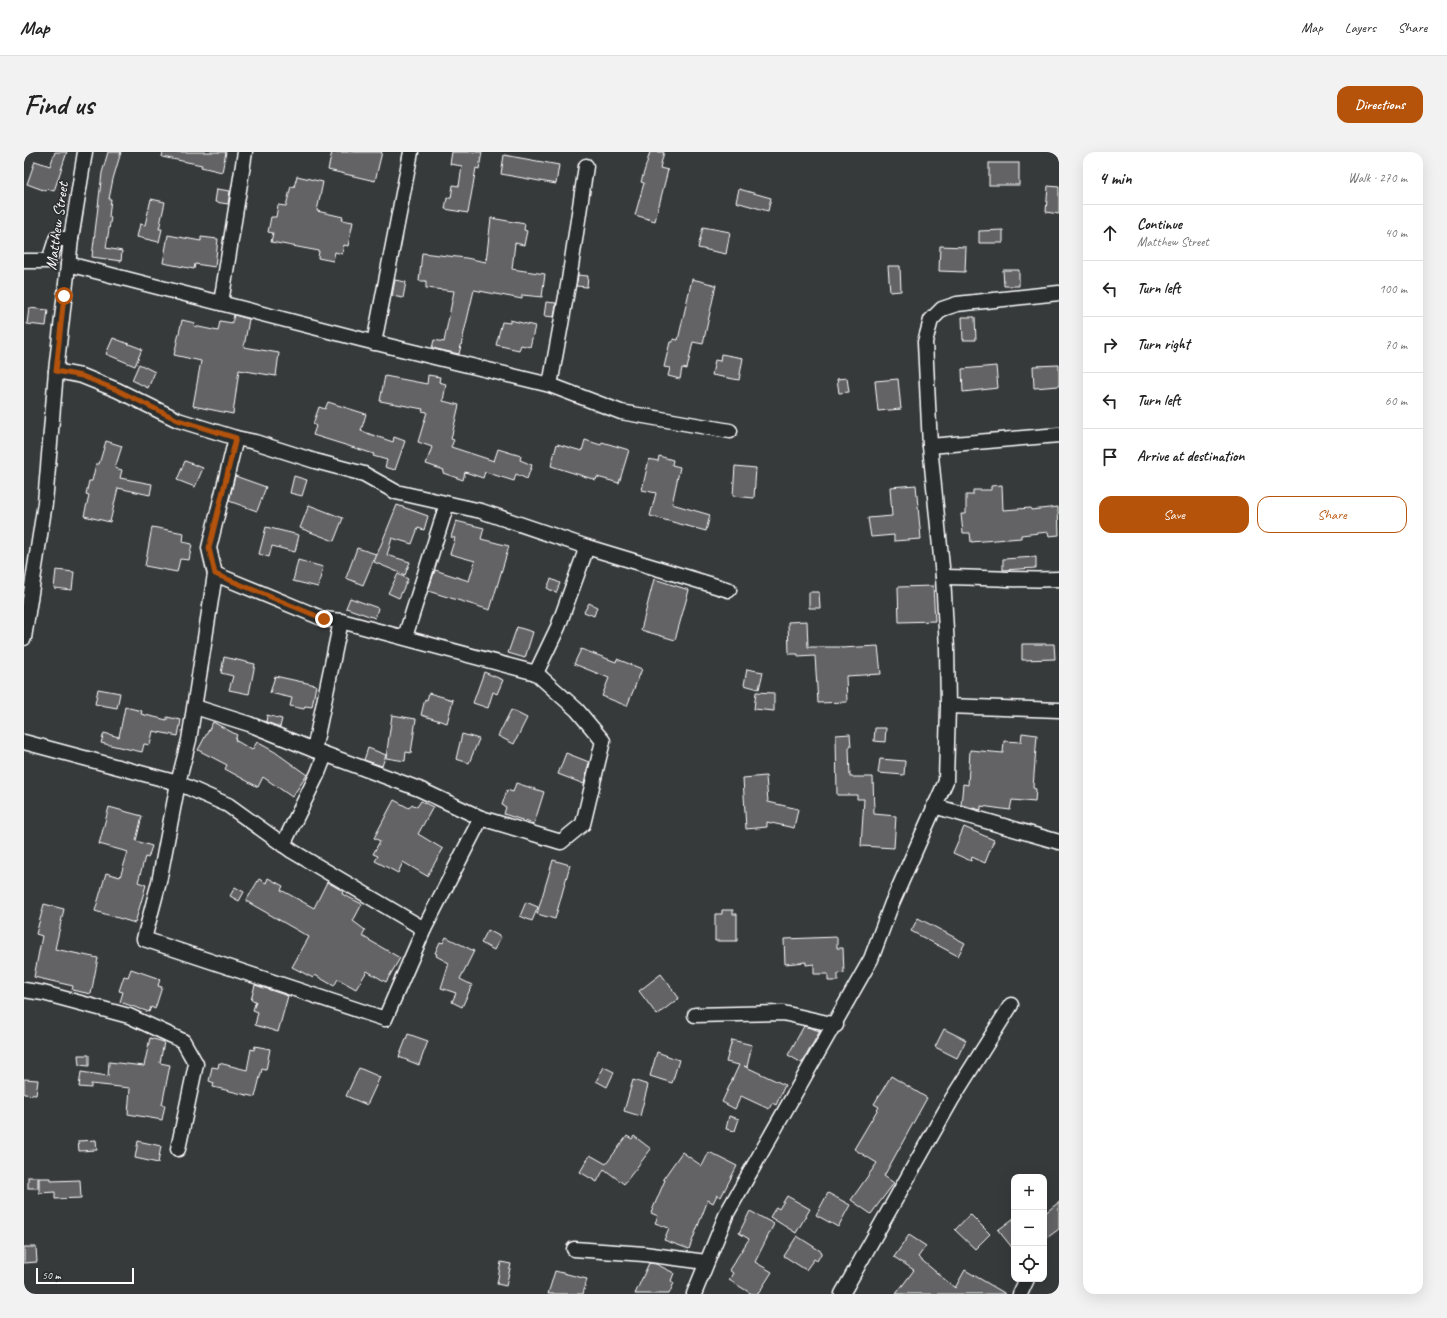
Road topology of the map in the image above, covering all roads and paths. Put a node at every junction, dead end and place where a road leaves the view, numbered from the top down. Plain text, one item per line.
1 (85, 152) edge
2 (245, 152) edge
3 (411, 152) edge
4 (586, 166) dead end
5 (71, 239) junction
6 (24, 261) edge
7 (68, 264) junction
8 (1059, 293) edge
9 (221, 303) junction
10 (374, 343) junction
11 (56, 371) junction
12 (550, 385) junction
13 (730, 431) dead end
14 (1059, 435) edge
15 (236, 438) junction
16 (930, 446) junction
17 (447, 504) junction
18 (587, 547) junction
19 (215, 574) junction
20 (943, 577) junction
21 (1059, 579) edge
22 (729, 590) dead end
23 (341, 621) junction
24 (24, 638) edge
25 (405, 638) junction
26 (536, 673) junction
27 (948, 706) junction
28 (195, 707) junction
29 (1059, 710) edge
30 (24, 742) edge
31 (319, 752) junction
32 (178, 783) junction
33 (934, 806) junction
34 (481, 818) junction
35 (1059, 842) edge
36 (283, 845) junction
37 (424, 929) junction
38 (24, 990) edge
39 (1011, 1005) dead end
40 (695, 1015) dead end
41 (836, 1025) junction
42 (178, 1149) dead end
43 (574, 1248) dead end
44 (706, 1262) junction
45 (1026, 1282) edge
46 (694, 1294) edge
47 (842, 1294) edge
48 (1020, 1294) edge

1 - 5 street, Matthew Street
2 - 9 street
3 - 10 street
4 - 12 street
5 - 6 street
5 - 7 street, Matthew Street
7 - 9 street
7 - 11 street, Matthew Street
8 - 16 street
9 - 10 street
10 - 12 street
11 - 15 street
11 - 24 street, Matthew Street
12 - 13 street
14 - 16 street
15 - 17 street
15 - 19 street
16 - 20 street
17 - 18 street
17 - 25 street
18 - 22 street
18 - 26 street
19 - 23 street
19 - 28 street
20 - 21 street
20 - 27 street
23 - 25 street
23 - 31 street
25 - 26 street
26 - 34 street
27 - 29 street
27 - 33 street
28 - 31 street
28 - 32 street
30 - 32 street
31 - 34 street
31 - 36 street
32 - 36 street
32 - 37 street
33 - 35 street
33 - 41 street
34 - 37 street
36 - 37 street
38 - 42 street
39 - 47 street
40 - 41 street
41 - 44 street
43 - 44 street
44 - 46 street
45 - 48 street

